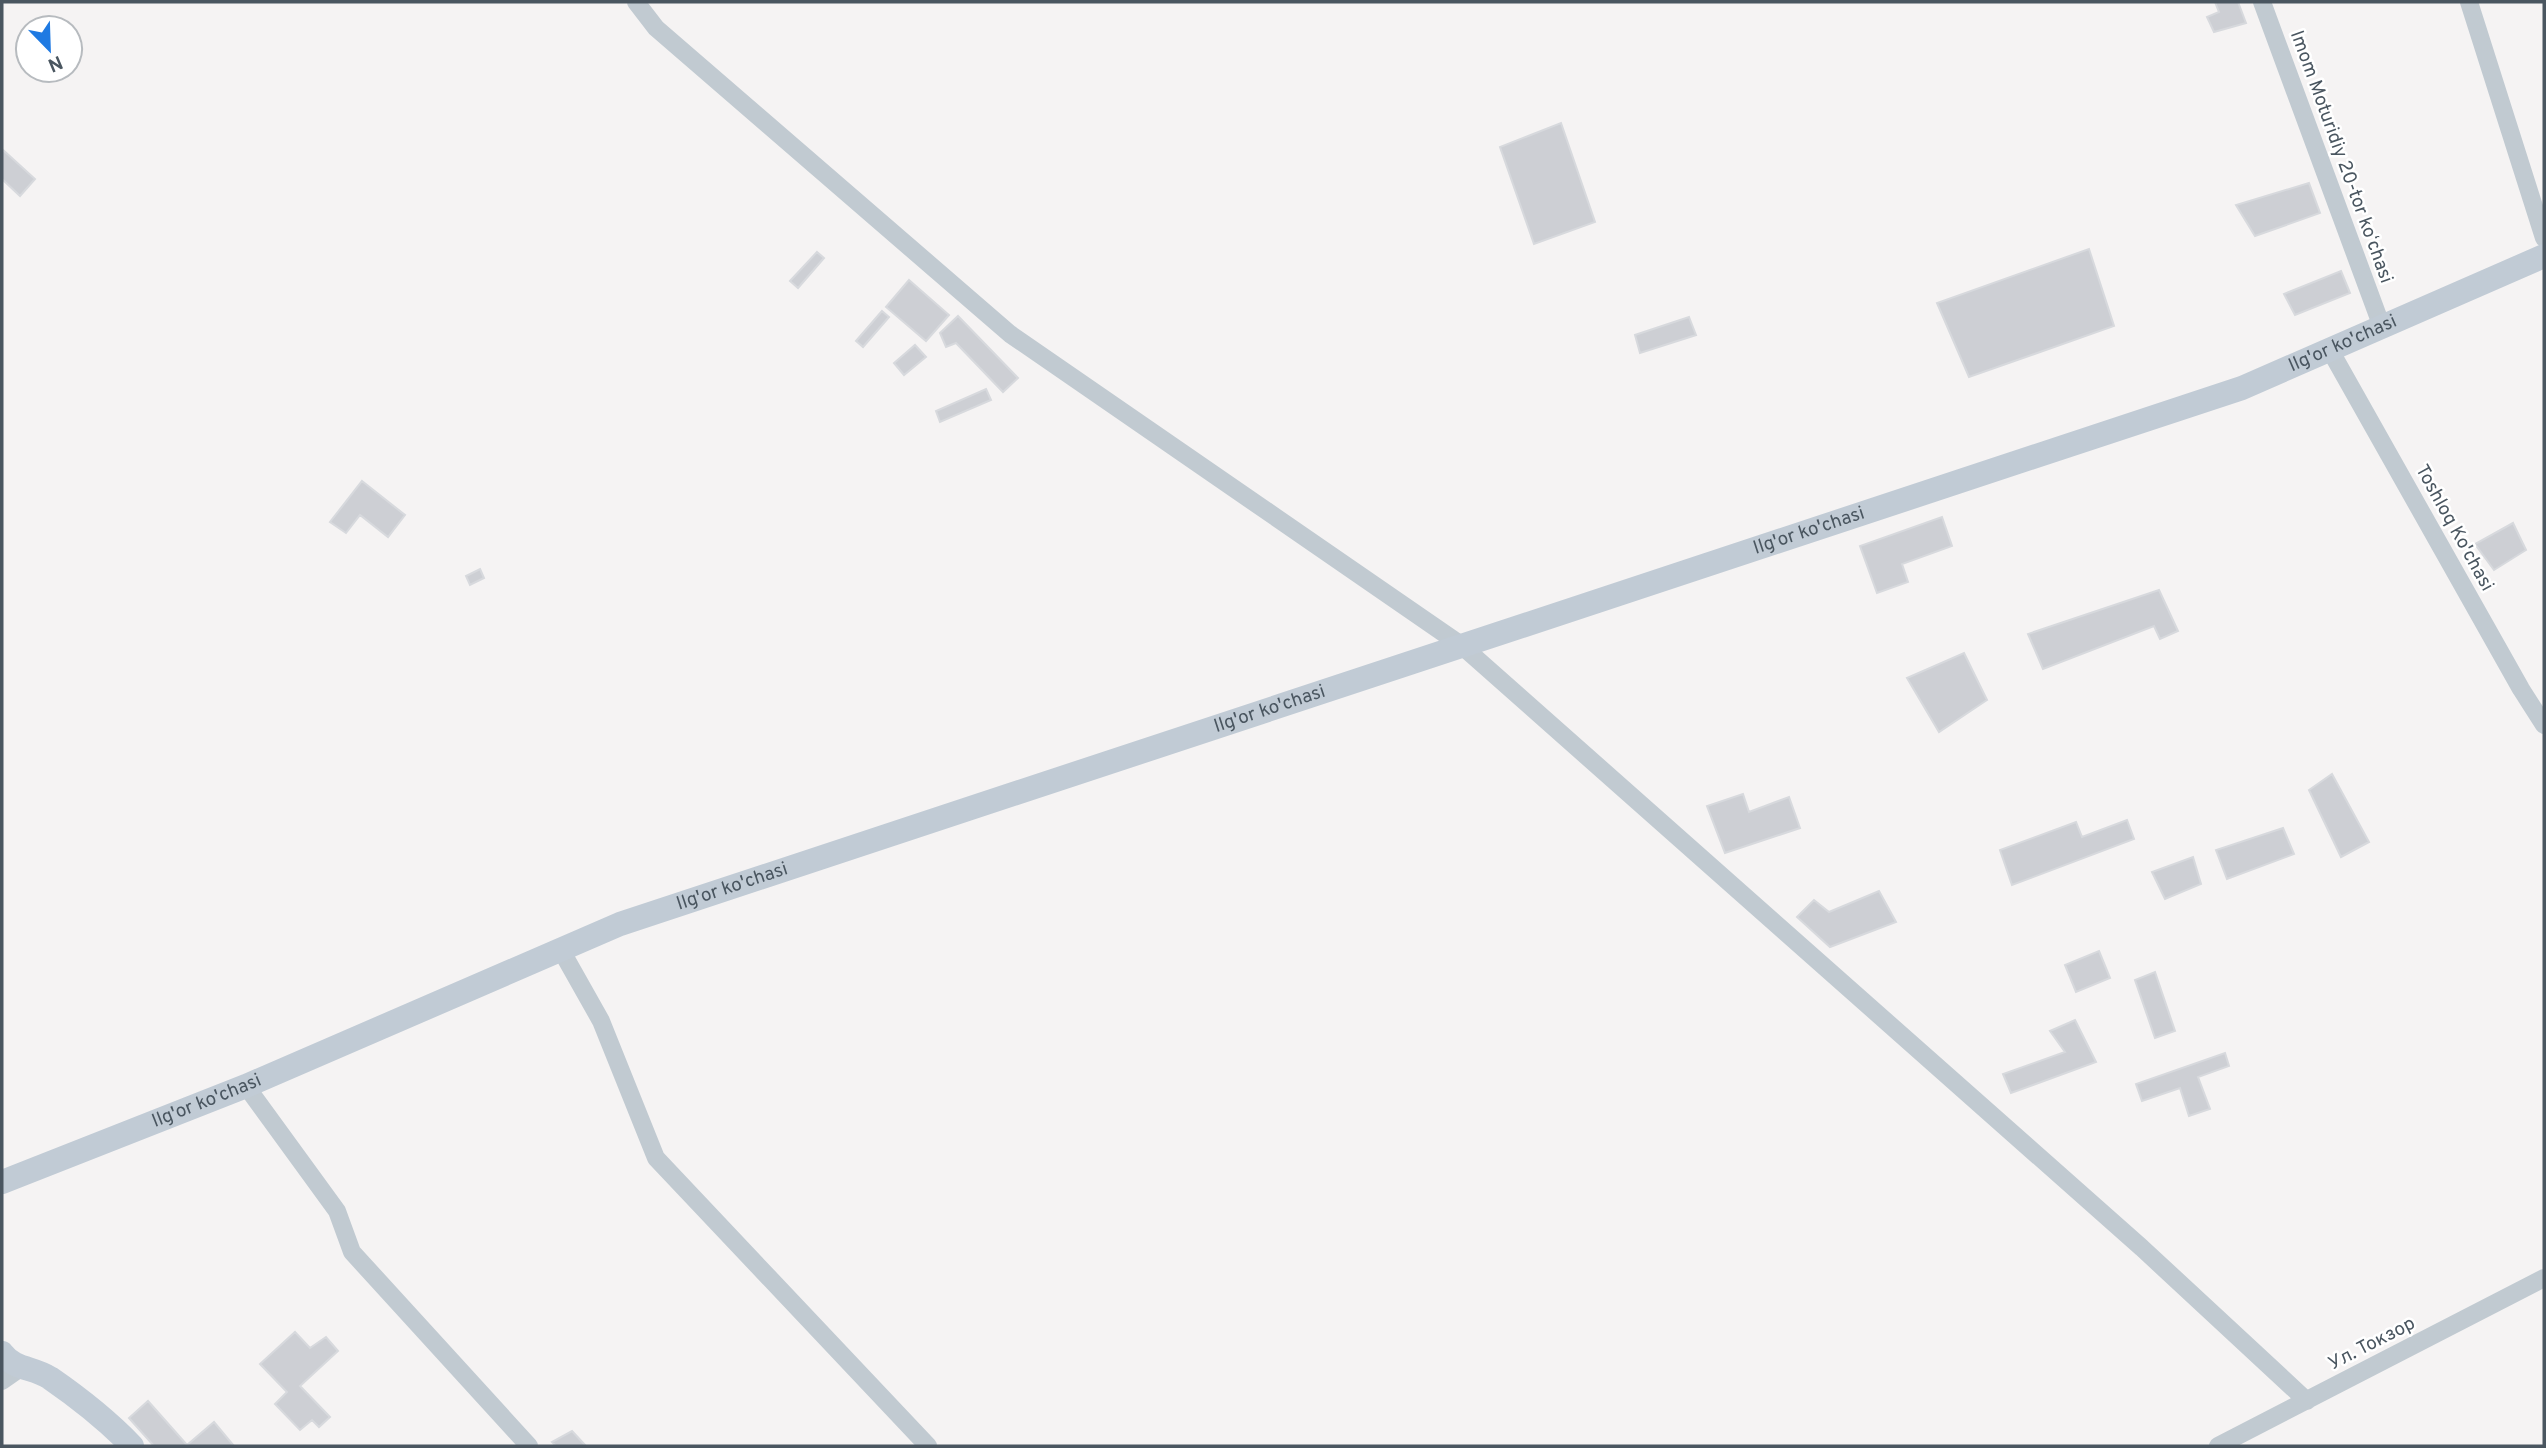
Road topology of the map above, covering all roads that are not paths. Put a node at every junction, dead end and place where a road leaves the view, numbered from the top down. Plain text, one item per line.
1 (636, 2) edge
2 (2262, 2) edge
3 (2469, 2) edge
4 (2544, 238) edge
5 (2544, 256) edge
6 (2382, 327) junction
7 (2330, 350) junction
8 (1461, 645) junction
9 (2544, 724) edge
10 (561, 950) junction
11 (246, 1086) junction
12 (2, 1182) edge
13 (2544, 1278) edge
14 (8, 1367) edge
15 (2307, 1401) junction
16 (132, 1446) edge
17 (529, 1446) edge
18 (929, 1446) edge
19 (2218, 1446) edge

1 - 8 street
2 - 6 street, Imom Moturidiy 20-tor koʻchasi
3 - 4 street
5 - 6 street, Ilg'or ko'chasi
6 - 7 street, Ilg'or ko'chasi
7 - 8 street, Ilg'or ko'chasi
7 - 9 street, Toshloq Ko'chasi
8 - 10 street, Ilg'or ko'chasi
8 - 15 street
10 - 11 street, Ilg'or ko'chasi
10 - 18 street
11 - 12 street, Ilg'or ko'chasi
11 - 17 street
13 - 15 street, Ул. Токзор
14 - 16 street
15 - 19 street, Ул. Токзор

